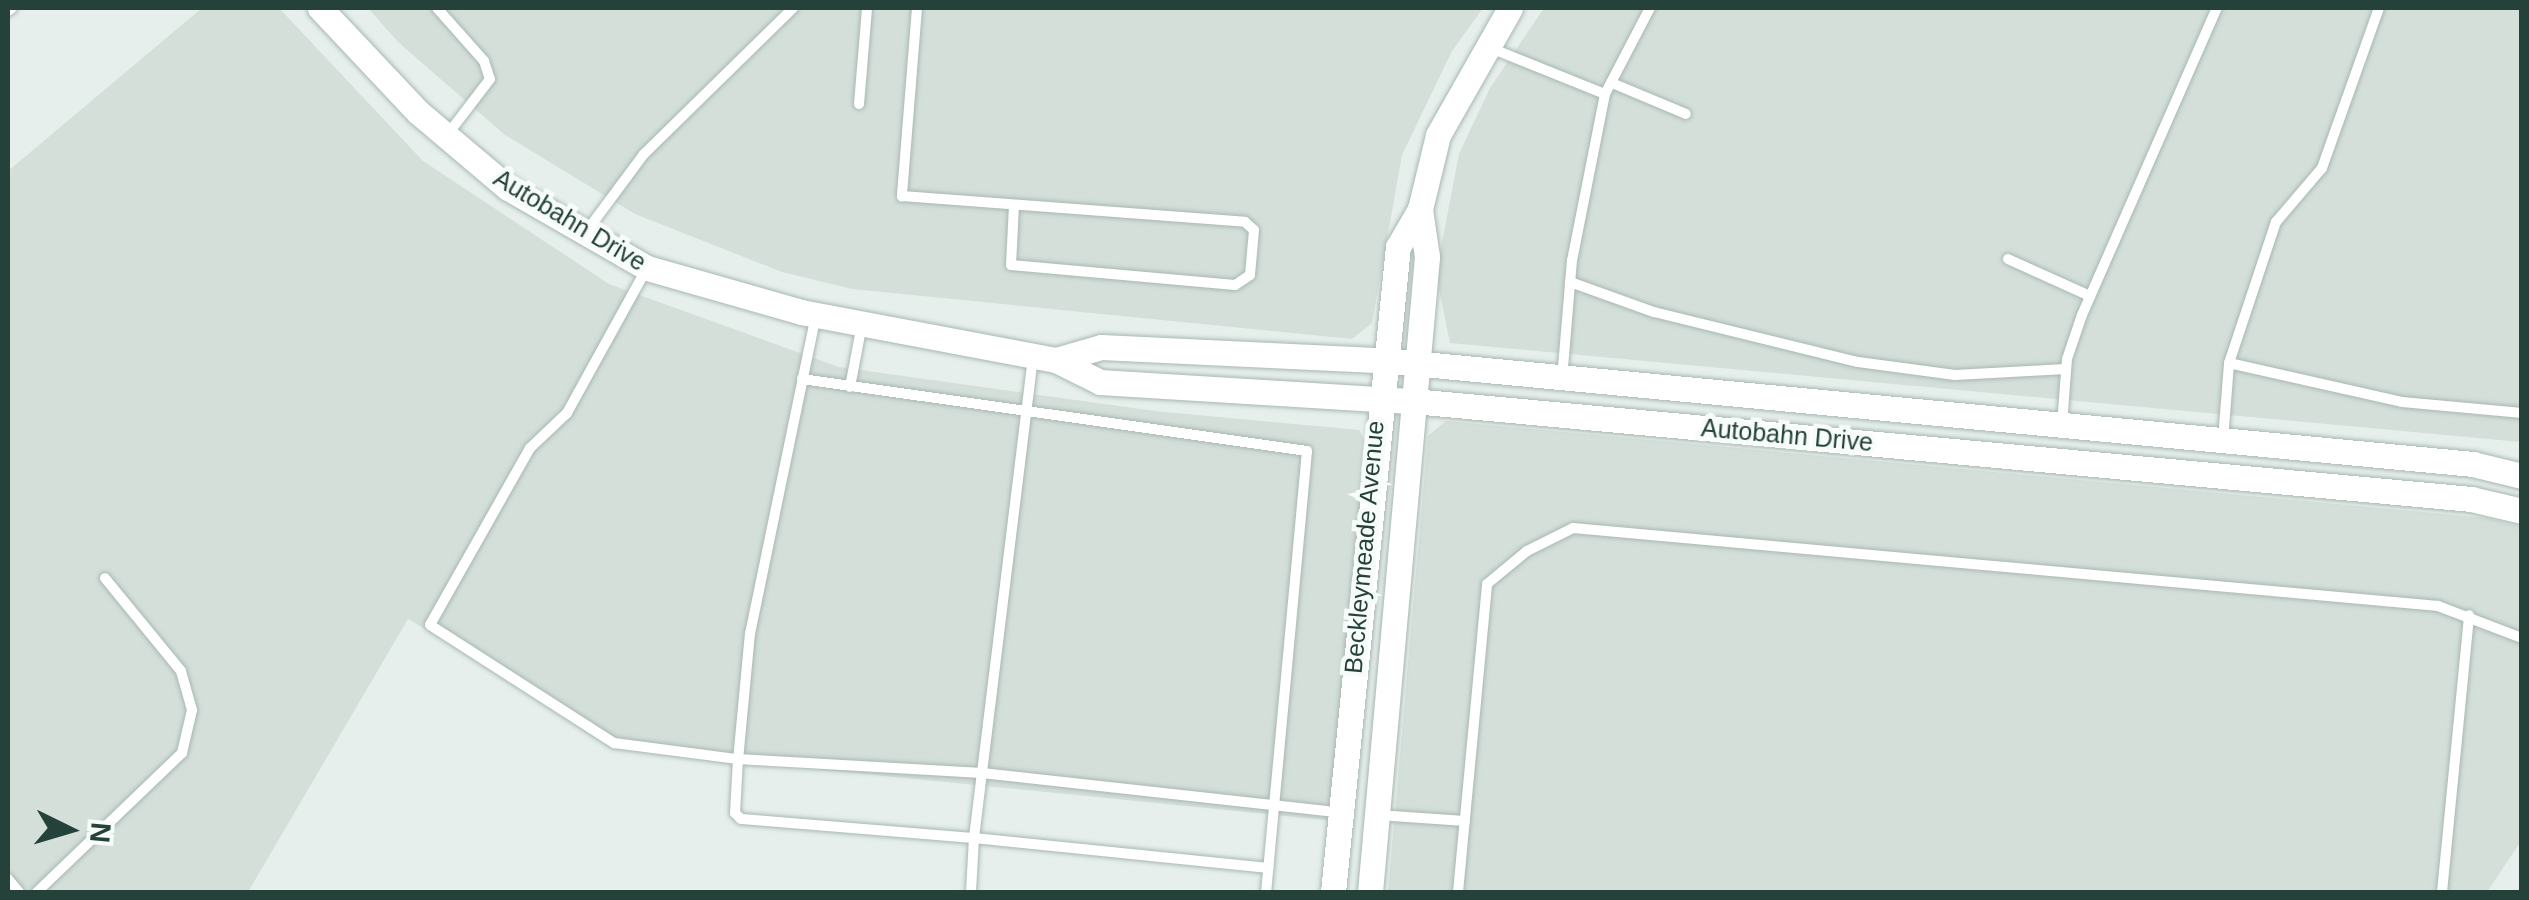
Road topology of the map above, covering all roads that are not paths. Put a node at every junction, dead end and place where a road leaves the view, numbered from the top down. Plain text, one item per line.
1 (320, 8) edge
2 (437, 8) edge
3 (793, 8) edge
4 (867, 8) edge
5 (917, 8) edge
6 (1510, 8) edge
7 (1650, 8) edge
8 (2216, 8) edge
9 (2379, 8) edge
10 (1488, 47) junction
11 (1612, 83) junction
12 (1605, 94) junction
13 (859, 104) dead end
14 (1686, 114) dead end
15 (446, 136) junction
16 (1014, 205) junction
17 (1420, 209) junction
18 (585, 232) junction
19 (2008, 259) dead end
20 (647, 268) junction
21 (1570, 282) junction
22 (2090, 296) junction
23 (816, 314) junction
24 (862, 323) junction
25 (1045, 358) junction
26 (1382, 360) junction
27 (2229, 363) junction
28 (1416, 364) junction
29 (2066, 368) junction
30 (1562, 378) junction
31 (802, 380) junction
32 (850, 387) junction
33 (1378, 399) junction
34 (1414, 401) junction
35 (1023, 413) junction
36 (2522, 413) edge
37 (2062, 425) junction
38 (2223, 440) junction
39 (2522, 476) edge
40 (2522, 511) edge
41 (105, 578) dead end
42 (2468, 615) junction
43 (2522, 638) edge
44 (738, 758) junction
45 (982, 773) junction
46 (1274, 805) junction
47 (1340, 812) junction
48 (1377, 815) junction
49 (1465, 821) junction
50 (974, 838) junction
51 (1268, 868) junction
52 (8, 879) edge
53 (19, 892) edge
54 (37, 892) edge
55 (971, 892) edge
56 (1266, 892) edge
57 (1333, 892) edge
58 (1370, 892) edge
59 (1458, 892) edge
60 (2442, 892) edge

1 - 15 street, Autobahn Drive
2 - 15 lane
3 - 18 lane
4 - 13 lane
5 - 16 lane
6 - 10 street, Beckleymeade Avenue
7 - 11 lane
8 - 22 lane
9 - 27 lane
10 - 12 lane
10 - 17 street, Beckleymeade Avenue
11 - 12 lane
11 - 14 lane
12 - 21 lane
15 - 18 street, Autobahn Drive
16 - 16 lane
17 - 26 street, Beckleymeade Avenue
17 - 28 street, Beckleymeade Avenue
18 - 20 street, Autobahn Drive
19 - 22 lane
20 - 23 street, Autobahn Drive
20 - 44 lane
21 - 29 lane
21 - 30 lane
22 - 29 lane
23 - 24 street, Autobahn Drive
23 - 31 lane
24 - 25 street, Autobahn Drive
24 - 32 lane
25 - 26 street, Autobahn Drive
25 - 33 street, Autobahn Drive
25 - 35 lane
26 - 28 street, Autobahn Drive
26 - 33 street, Beckleymeade Avenue
27 - 36 lane
27 - 38 lane
28 - 30 street, Autobahn Drive
28 - 34 street, Beckleymeade Avenue
29 - 37 lane
30 - 37 street, Autobahn Drive
31 - 32 lane
31 - 44 lane
32 - 35 lane
33 - 34 street, Autobahn Drive
33 - 47 street, Beckleymeade Avenue
34 - 40 street, Autobahn Drive
34 - 48 street, Beckleymeade Avenue
35 - 45 lane
35 - 46 lane
37 - 38 street, Autobahn Drive
38 - 39 street, Autobahn Drive
41 - 54 lane
42 - 43 lane
42 - 49 lane
42 - 60 lane
44 - 45 lane
44 - 50 lane
45 - 46 lane
45 - 50 lane
46 - 47 lane
46 - 51 lane
47 - 48 street
47 - 57 street, Beckleymeade Avenue
48 - 49 lane
48 - 58 street, Beckleymeade Avenue
49 - 59 lane
50 - 51 lane
50 - 55 lane
51 - 56 lane
52 - 53 lane

